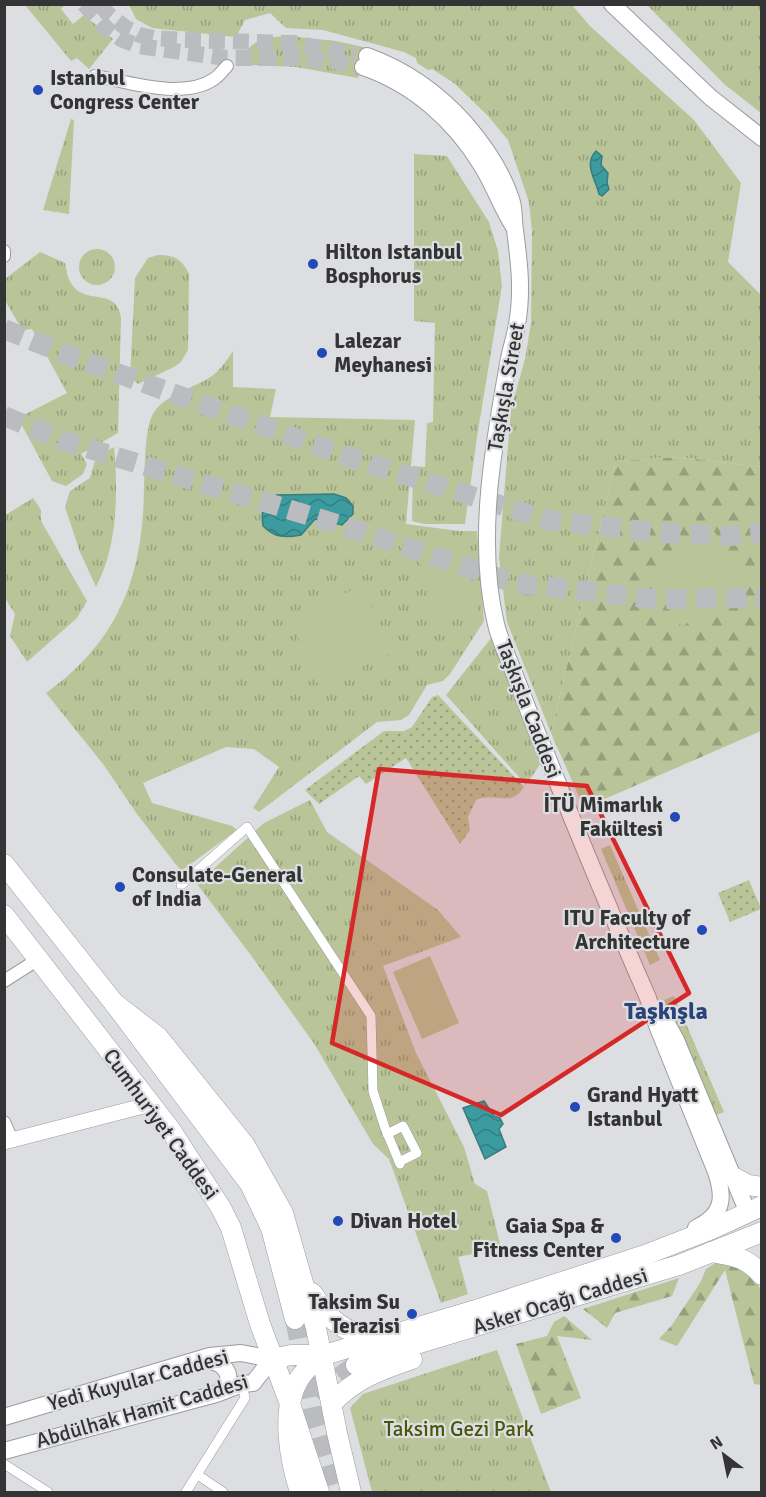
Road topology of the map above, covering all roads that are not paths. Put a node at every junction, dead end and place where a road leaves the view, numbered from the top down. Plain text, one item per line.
1 (612, 4) edge
2 (365, 62) tunnel mouth
3 (227, 66) dead end
4 (95, 76) dead end
5 (762, 138) edge
6 (4, 251) edge
7 (4, 256) edge
8 (4, 864) edge
9 (181, 885) dead end
10 (4, 915) edge
11 (37, 960) junction
12 (4, 981) edge
13 (648, 998) junction
14 (114, 1003) junction
15 (151, 1104) junction
16 (4, 1122) edge
17 (387, 1134) junction
18 (8, 1141) edge
19 (735, 1178) junction
20 (762, 1187) edge
21 (755, 1209) edge
22 (760, 1237) edge
23 (711, 1252) junction
24 (645, 1255) junction
25 (762, 1275) edge
26 (304, 1281) junction
27 (618, 1284) junction
28 (294, 1319) tunnel mouth
29 (392, 1335) junction
30 (321, 1355) junction
31 (200, 1359) junction
32 (272, 1359) junction
33 (356, 1365) tunnel mouth
34 (242, 1384) junction
35 (216, 1394) junction
36 (332, 1403) junction
37 (290, 1404) junction
38 (4, 1417) edge
39 (4, 1451) edge
40 (4, 1464) edge
41 (198, 1475) junction
42 (48, 1492) edge
43 (186, 1492) edge
44 (223, 1492) edge
45 (300, 1492) edge
46 (319, 1492) edge
47 (351, 1492) edge

1 - 5 main road
2 - 13 main road, Taşkışla Caddesi
3 - 4 street
6 - 7 street
8 - 14 main road, Cumhuriyet Caddesi
9 - 17 street
10 - 11 main road, Cumhuriyet Caddesi
11 - 12 street
11 - 15 main road, Cumhuriyet Caddesi
13 - 19 main road, Taşkışla Caddesi
13 - 24 main road, Taşkışla Caddesi
14 - 26 main road
14 - 28 main road, Cumhuriyet Caddesi
15 - 18 street
15 - 32 main road, Cumhuriyet Caddesi
16 - 18 street
17 - 17 street
19 - 20 main road
19 - 21 main road, Taşkışla Caddesi
21 - 22 main road, Taşkışla Caddesi
21 - 24 main road, Asker Ocağı Caddesi
22 - 23 main road, Asker Ocağı Caddesi
23 - 25 main road
23 - 27 main road, Asker Ocağı Caddesi
24 - 29 main road, Asker Ocağı Caddesi
26 - 29 main road
26 - 30 main road
27 - 33 main road, Asker Ocağı Caddesi
27 - 36 main road
29 - 30 main road, Asker Ocağı Caddesi
30 - 32 main road, Asker Ocağı Caddesi
30 - 36 main road
30 - 37 main road
31 - 32 main road, Yedi Kuyular Caddesi
31 - 35 main road
31 - 38 main road, Yedi Kuyular Caddesi
32 - 34 main road, Abdülhak Hamit Caddesi
32 - 37 main road, Cumhuriyet Caddesi
34 - 35 main road, Abdülhak Hamit Caddesi
34 - 41 street
35 - 39 main road, Abdülhak Hamit Caddesi
36 - 47 main road
37 - 45 main road
37 - 46 main road, Cumhuriyet Caddesi
40 - 42 street
41 - 43 street
41 - 44 street

